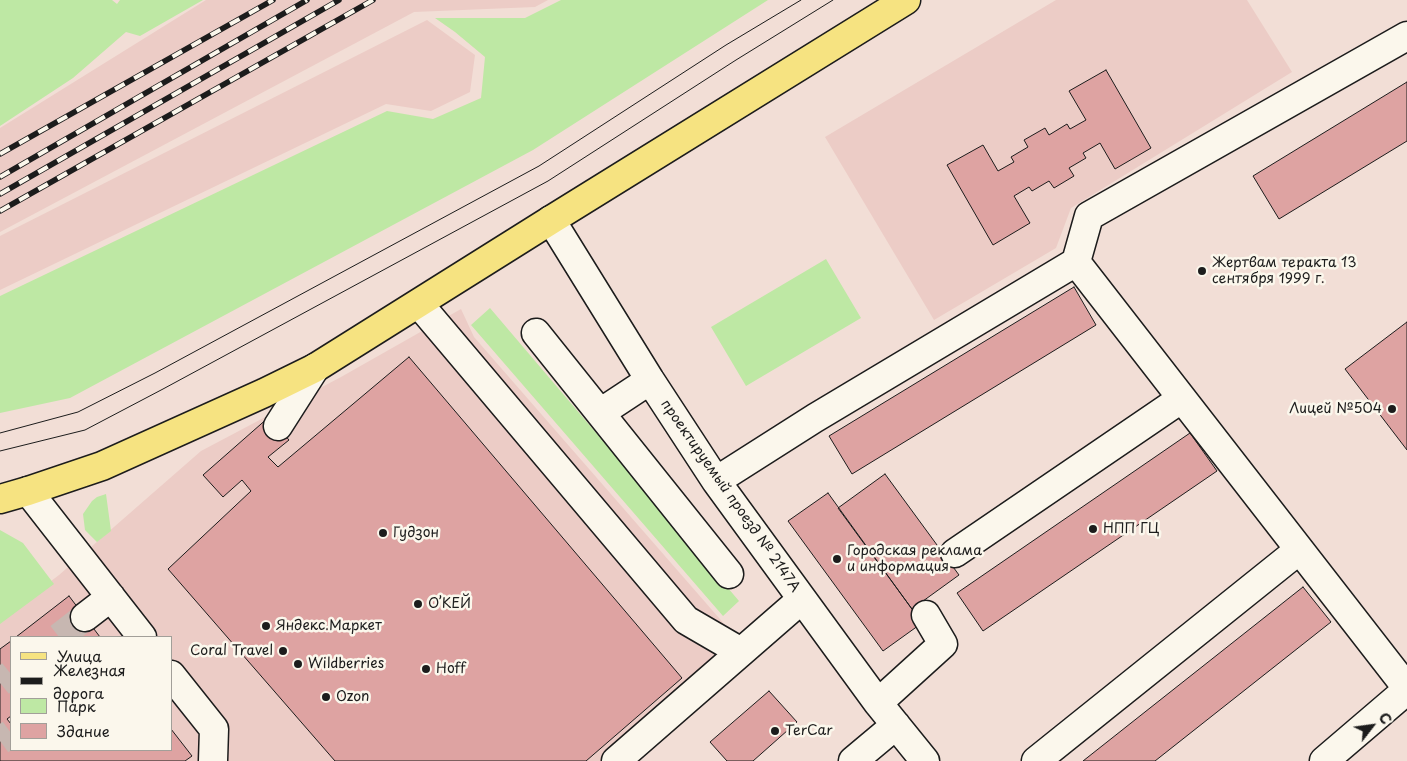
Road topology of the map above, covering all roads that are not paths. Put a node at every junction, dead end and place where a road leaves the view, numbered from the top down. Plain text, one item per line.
1 (906, 0) edge
2 (1407, 36) edge
3 (551, 220) junction
4 (1076, 262) junction
5 (419, 304) junction
6 (536, 333) dead end
7 (315, 368) junction
8 (650, 380) junction
9 (1181, 399) junction
10 (600, 413) junction
11 (278, 426) dead end
12 (716, 481) junction
13 (28, 491) junction
14 (0, 498) edge
15 (1299, 550) junction
16 (955, 553) dead end
17 (729, 574) dead end
18 (111, 597) junction
19 (802, 600) junction
20 (926, 615) dead end
21 (85, 617) tunnel mouth
22 (139, 636) edge
23 (742, 652) junction
24 (172, 676) edge
25 (1407, 689) edge
26 (878, 703) junction
27 (896, 725) junction
28 (213, 761) edge
29 (616, 761) edge
30 (852, 761) edge
31 (925, 761) edge
32 (1036, 761) edge
33 (1324, 761) edge

1 - 3 main road
2 - 4 street
3 - 5 main road
3 - 8 street, проектируемый проезд № 2147А
4 - 9 street
4 - 12 street
5 - 7 main road
5 - 23 street
6 - 10 street
7 - 11 street
7 - 13 main road
8 - 10 street
8 - 12 street, проектируемый проезд № 2147А
9 - 15 street
9 - 16 street
10 - 17 street
12 - 19 street, проектируемый проезд № 2147А
13 - 14 main road
13 - 18 street
15 - 25 street
15 - 32 street
18 - 21 street
18 - 22 street
19 - 23 street
19 - 26 street, проектируемый проезд № 2147А
20 - 26 street
23 - 29 street
24 - 28 street
25 - 33 street
26 - 27 street, проектируемый проезд № 2147А
27 - 30 street
27 - 31 street, проектируемый проезд № 2147А

